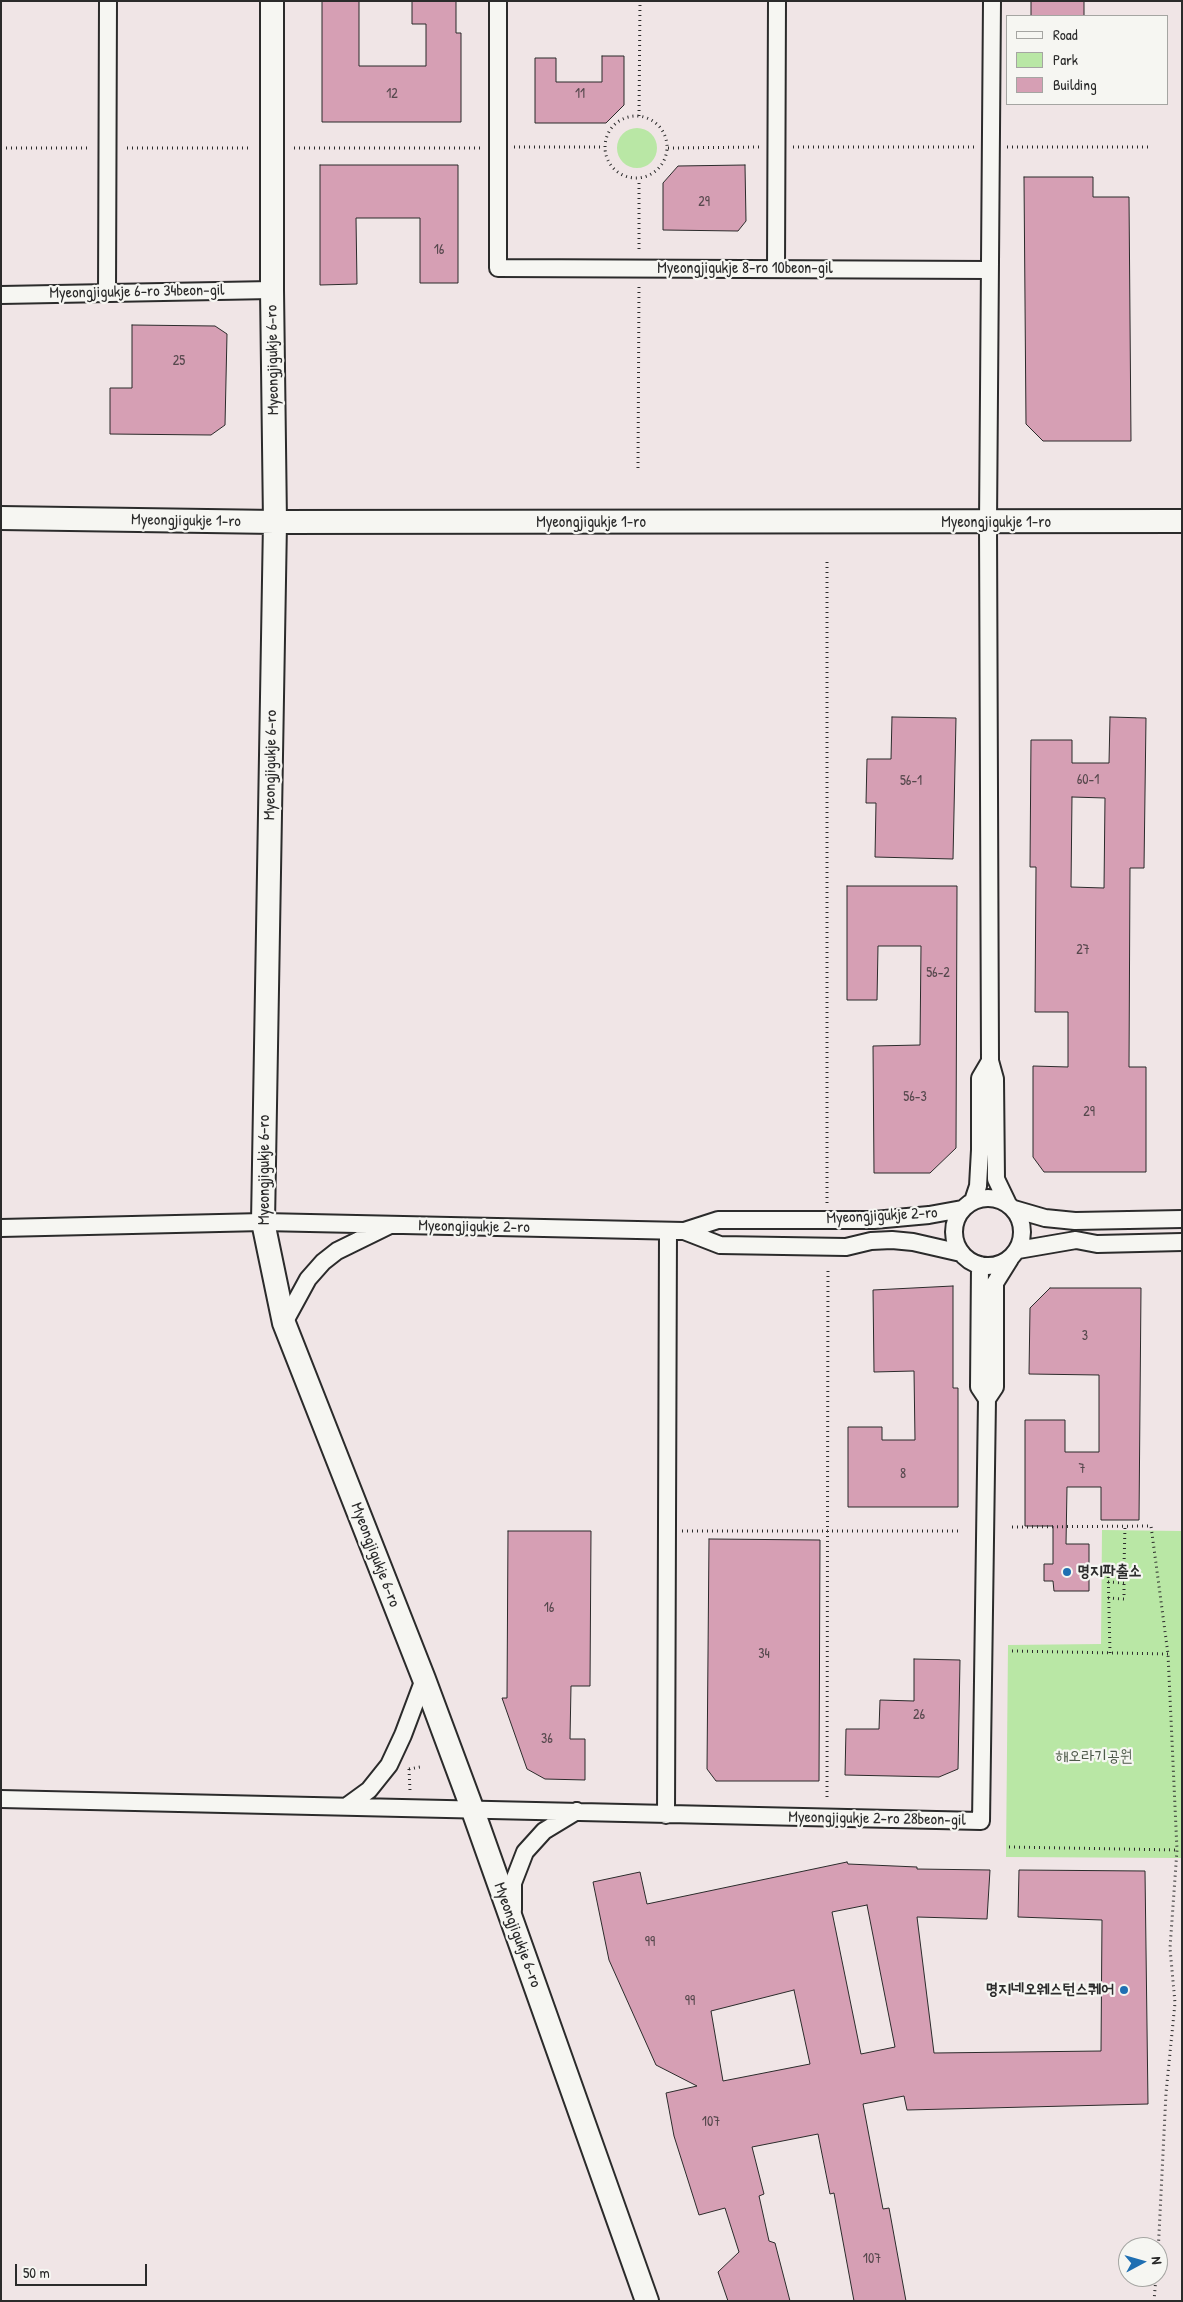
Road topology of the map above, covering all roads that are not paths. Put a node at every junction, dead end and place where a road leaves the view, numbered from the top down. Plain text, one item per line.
1 (108, 1) edge
2 (272, 1) edge
3 (498, 1) edge
4 (777, 1) edge
5 (992, 1) edge
6 (776, 269) junction
7 (990, 270) junction
8 (272, 290) junction
9 (107, 293) junction
10 (1, 295) edge
11 (1, 518) edge
12 (275, 522) junction
13 (1182, 522) edge
14 (988, 523) junction
15 (990, 1061) junction
16 (967, 1205) junction
17 (1011, 1206) junction
18 (1182, 1219) edge
19 (262, 1222) junction
20 (391, 1225) junction
21 (1, 1228) edge
22 (676, 1231) junction
23 (1182, 1242) edge
24 (961, 1253) junction
25 (1014, 1255) junction
26 (980, 1265) junction
27 (284, 1323) junction
28 (987, 1399) junction
29 (424, 1679) junction
30 (1, 1798) edge
31 (347, 1806) junction
32 (472, 1808) junction
33 (578, 1811) junction
34 (666, 1814) junction
35 (518, 1939) junction
36 (647, 2301) edge

1 - 9 street
2 - 8 street, Myeongjigukje 6-ro
3 - 6 street, Myeongjigukje 8-ro 10beon-gil
4 - 6 street
5 - 7 street
6 - 7 street, Myeongjigukje 8-ro 10beon-gil
7 - 14 street
8 - 9 street, Myeongjigukje 6-ro 34beon-gil
8 - 12 street, Myeongjigukje 6-ro
9 - 10 street, Myeongjigukje 6-ro 34beon-gil
11 - 12 street, Myeongjigukje 1-ro
12 - 14 street, Myeongjigukje 1-ro
12 - 19 street, Myeongjigukje 6-ro
13 - 14 street, Myeongjigukje 1-ro
14 - 15 street
15 - 16 street
15 - 17 street
16 - 17 street
16 - 22 street, Myeongjigukje 2-ro
16 - 24 street
17 - 18 street
17 - 25 street
19 - 20 street, Myeongjigukje 2-ro
19 - 21 street, Myeongjigukje 2-ro
19 - 27 street, Myeongjigukje 6-ro
20 - 22 street, Myeongjigukje 2-ro
20 - 27 street
22 - 24 street, Myeongjigukje 2-ro
22 - 34 street
23 - 25 street
24 - 26 street
25 - 26 street
25 - 28 street, Myeongjigukje 2-ro 28beon-gil
26 - 28 street, Myeongjigukje 2-ro 28beon-gil
27 - 29 street, Myeongjigukje 6-ro
28 - 34 street, Myeongjigukje 2-ro 28beon-gil
29 - 31 street
29 - 32 street, Myeongjigukje 6-ro
30 - 31 street, Myeongjigukje 2-ro 28beon-gil
31 - 32 street, Myeongjigukje 2-ro 28beon-gil
32 - 33 street, Myeongjigukje 2-ro 28beon-gil
32 - 35 street, Myeongjigukje 6-ro
33 - 34 street, Myeongjigukje 2-ro 28beon-gil
33 - 35 street
35 - 36 street, Myeongjigukje 6-ro

